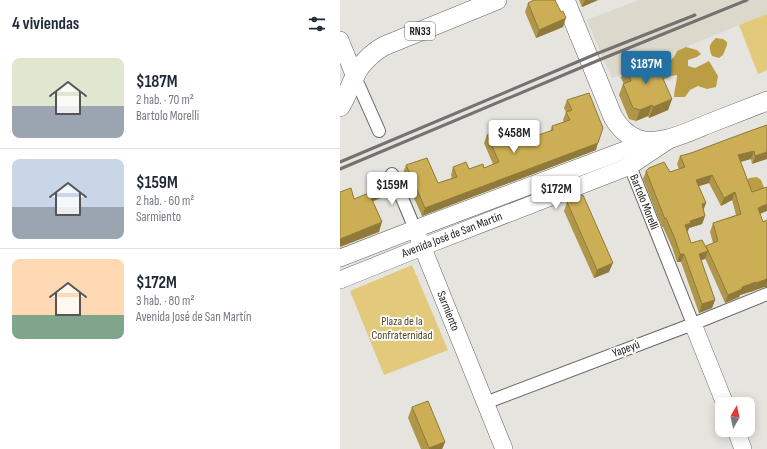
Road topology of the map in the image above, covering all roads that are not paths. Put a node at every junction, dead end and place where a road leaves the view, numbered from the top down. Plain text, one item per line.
1 (497, 0) edge
2 (565, 0) edge
3 (340, 40) edge
4 (355, 77) junction
5 (767, 102) edge
6 (340, 108) edge
7 (620, 127) junction
8 (379, 131) dead end
9 (672, 138) junction
10 (650, 142) junction
11 (625, 150) junction
12 (630, 166) junction
13 (392, 174) dead end
14 (415, 229) junction
15 (422, 247) junction
16 (340, 258) edge
17 (340, 280) edge
18 (767, 294) edge
19 (693, 324) junction
20 (722, 397) edge
21 (485, 403) junction
22 (739, 437) edge
23 (504, 449) edge
24 (743, 449) edge

1 - 4 main road, RN33
2 - 7 main road, Bartolo Morelli
3 - 4 street
4 - 6 main road, RN33
4 - 8 street
5 - 9 main road, Avenida José de San Martín
7 - 10 main road
7 - 11 street, Bartolo Morelli
9 - 10 main road, Avenida José de San Martín
9 - 12 street, Avenida José de San Martín
10 - 11 street, Avenida José de San Martín
11 - 12 street, Bartolo Morelli
11 - 14 street, Avenida José de San Martín
12 - 15 street, Avenida José de San Martín
12 - 19 street, Bartolo Morelli
13 - 14 street, Sarmiento
14 - 15 street, Sarmiento
14 - 16 street, Avenida José de San Martín
15 - 17 street, Avenida José de San Martín
15 - 21 street, Sarmiento
18 - 19 street, Yapeyú
19 - 20 street, Bartolo Morelli
19 - 21 street, Yapeyú
21 - 23 street, Sarmiento
22 - 24 street

